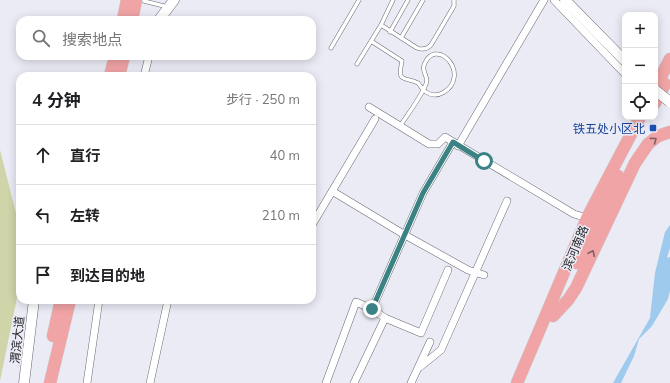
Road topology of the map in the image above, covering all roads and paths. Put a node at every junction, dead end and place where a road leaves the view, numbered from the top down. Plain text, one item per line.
1 (127, 0) edge
2 (140, 0) edge
3 (359, 0) edge
4 (388, 0) edge
5 (408, 0) edge
6 (423, 0) edge
7 (454, 0) edge
8 (544, 0) edge
9 (554, 0) edge
10 (565, 0) edge
11 (573, 0) edge
12 (392, 1) edge
13 (172, 4) edge
14 (124, 16) edge
15 (134, 16) edge
16 (162, 16) edge
17 (381, 25) junction
18 (390, 32) junction
19 (401, 38) junction
20 (371, 41) junction
21 (331, 48) dead end
22 (622, 51) edge
23 (622, 59) edge
24 (114, 60) edge
25 (127, 60) edge
26 (148, 60) edge
27 (358, 64) dead end
28 (669, 65) edge
29 (622, 71) edge
30 (111, 72) edge
31 (121, 72) edge
32 (145, 72) edge
33 (660, 88) edge
34 (423, 90) junction
35 (670, 102) edge
36 (369, 107) dead end
37 (375, 119) dead end
38 (638, 120) edge
39 (646, 120) edge
40 (400, 126) junction
41 (670, 132) edge
42 (455, 144) junction
43 (332, 191) junction
44 (507, 201) dead end
45 (316, 218) edge
46 (587, 218) junction
47 (405, 235) junction
48 (448, 270) dead end
49 (476, 272) junction
50 (484, 275) dead end
51 (34, 304) edge
52 (60, 304) edge
53 (69, 304) edge
54 (98, 304) edge
55 (167, 304) edge
56 (372, 309) junction
57 (553, 316) junction
58 (385, 318) junction
59 (430, 342) dead end
60 (420, 367) junction
61 (24, 383) edge
62 (42, 383) edge
63 (50, 383) edge
64 (87, 383) edge
65 (150, 383) edge
66 (326, 383) edge
67 (354, 383) edge
68 (412, 383) edge
69 (518, 383) edge
70 (525, 383) edge

1 - 14 highway
2 - 13 lane
2 - 15 highway
3 - 21 lane
4 - 12 lane
5 - 18 lane
6 - 19 lane
7 - 19 lane
8 - 42 street
9 - 29 street
10 - 23 main road
11 - 22 main road
12 - 17 lane
13 - 16 main road
17 - 18 lane
17 - 20 lane
18 - 19 lane
20 - 27 lane
20 - 34 lane
24 - 30 highway
25 - 31 highway
26 - 32 street
28 - 33 highway
33 - 35 main road, bridge
34 - 34 lane
34 - 40 lane
36 - 40 street
37 - 43 street
38 - 46 highway, 滨河南路
39 - 57 highway, 滨河南路
40 - 42 street
57 -> 41 highway
42 - 46 street
42 - 47 street
43 - 45 street
43 - 47 street
44 - 49 street
46 - 69 highway, 滨河南路
47 - 49 street
47 - 56 street
48 - 58 street
49 - 50 street
49 - 60 street
51 - 61 main road, 渭滨大道
52 - 62 highway
53 - 63 highway
54 - 64 street
55 - 65 street
56 - 58 street
56 - 66 street
57 - 70 highway, 滨河南路
58 - 67 street
59 - 60 street
60 - 68 street

